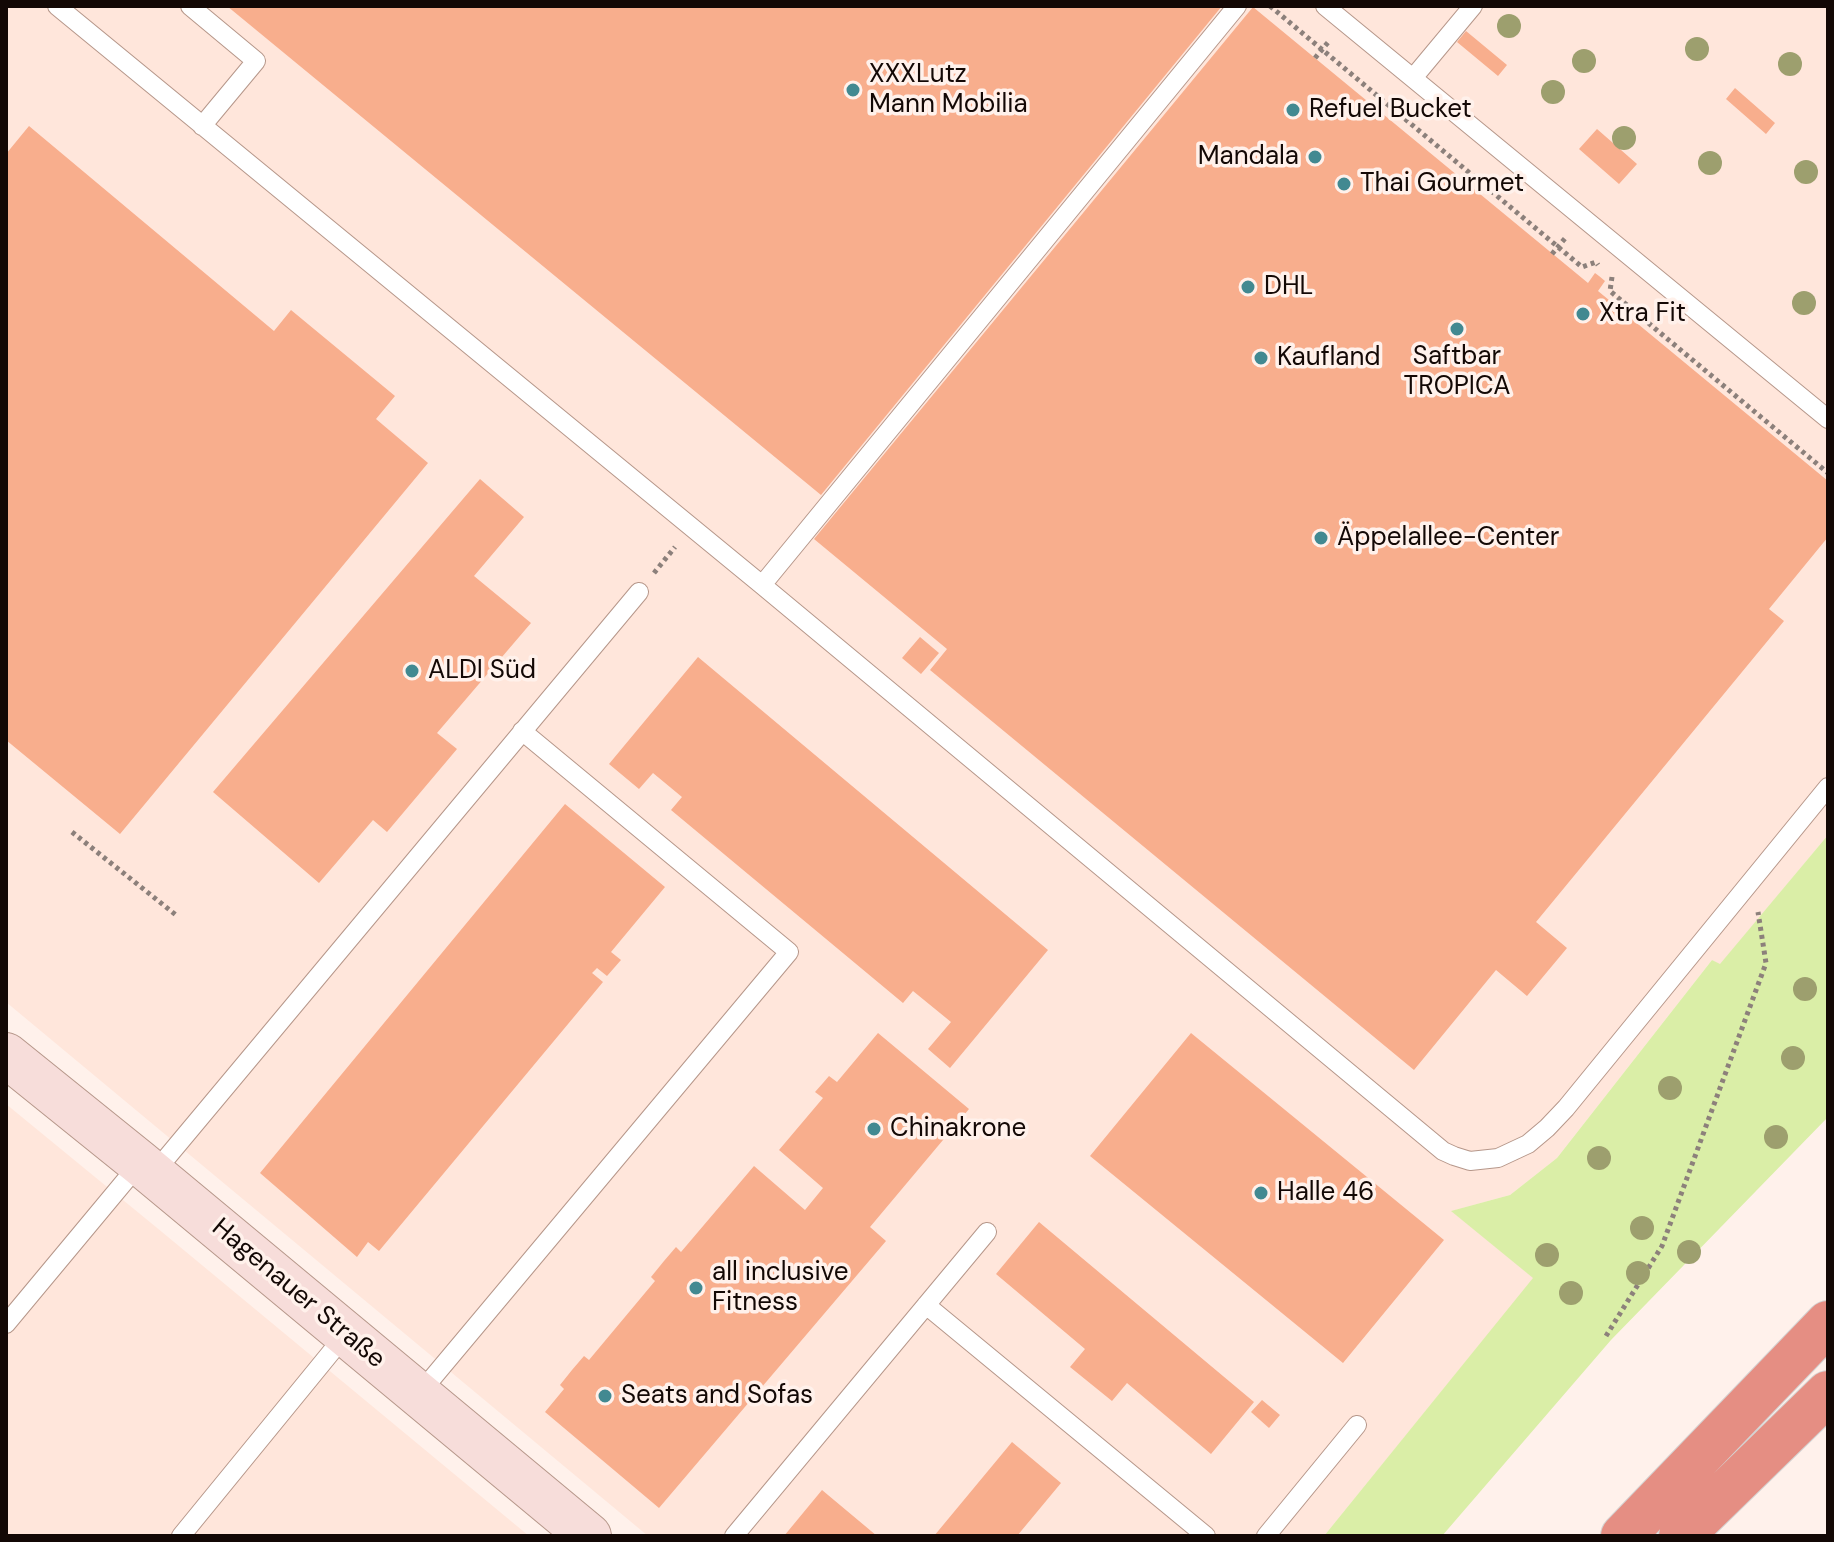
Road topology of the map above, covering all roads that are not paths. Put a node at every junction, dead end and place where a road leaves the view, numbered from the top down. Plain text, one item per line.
1 (57, 6) edge
2 (190, 6) edge
3 (1237, 6) edge
4 (1325, 6) edge
5 (1473, 6) edge
6 (1413, 78) junction
7 (202, 126) junction
8 (1828, 419) edge
9 (762, 585) junction
10 (639, 592) dead end
11 (522, 731) junction
12 (1828, 787) edge
13 (6, 1055) edge
14 (147, 1169) junction
15 (987, 1232) dead end
16 (926, 1305) junction
17 (1828, 1323) edge
18 (6, 1324) edge
19 (346, 1334) junction
20 (1828, 1393) edge
21 (419, 1394) junction
22 (1357, 1425) dead end
23 (181, 1536) edge
24 (589, 1536) edge
25 (734, 1536) edge
26 (1206, 1536) edge
27 (1266, 1536) edge
28 (1623, 1536) edge
29 (1681, 1536) edge

1 - 7 lane
2 - 7 lane
3 - 9 lane
4 - 6 lane
5 - 6 lane
6 - 8 lane
7 - 9 lane
9 - 12 lane
10 - 11 lane
11 - 14 lane
11 - 21 lane
13 - 14 street, Hagenauer Straße
14 - 18 lane
14 - 19 street, Hagenauer Straße
15 - 16 lane
16 - 25 lane
16 - 26 lane
17 - 28 highway
19 - 21 street, Hagenauer Straße
19 - 23 lane
20 - 29 highway
21 - 24 street, Hagenauer Straße
22 - 27 lane

